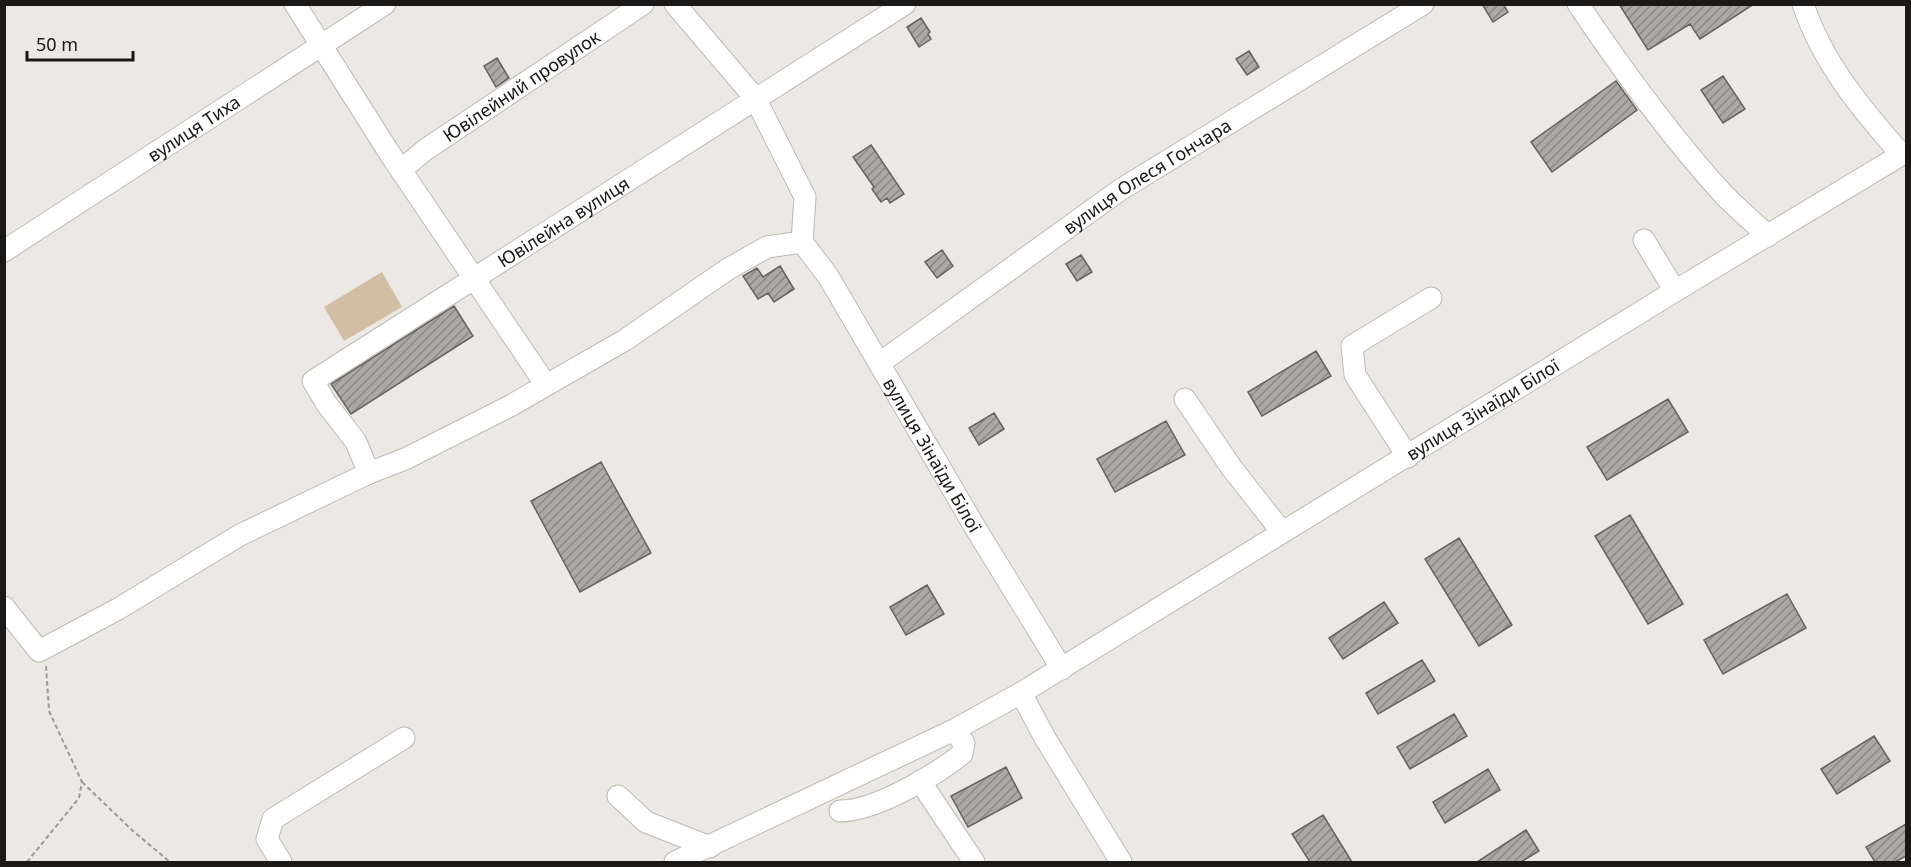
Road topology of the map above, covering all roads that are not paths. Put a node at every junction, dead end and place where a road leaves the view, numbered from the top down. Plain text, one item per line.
1 (296, 4) edge
2 (385, 4) edge
3 (643, 4) edge
4 (675, 4) edge
5 (905, 4) edge
6 (1423, 4) edge
7 (1578, 4) edge
8 (1803, 4) edge
9 (321, 47) junction
10 (755, 98) junction
11 (1904, 154) edge
12 (401, 170) junction
13 (1768, 236) junction
14 (1644, 240) dead end
15 (802, 242) junction
16 (4, 251) edge
17 (474, 277) junction
18 (1675, 291) junction
19 (1431, 298) dead end
20 (880, 363) junction
21 (546, 385) junction
22 (1185, 399) dead end
23 (1407, 457) junction
24 (369, 473) junction
25 (1282, 532) junction
26 (4, 607) edge
27 (1062, 669) junction
28 (1021, 693) junction
29 (954, 730) junction
30 (404, 738) dead end
31 (920, 781) junction
32 (618, 796) dead end
33 (840, 811) dead end
34 (710, 847) junction
35 (280, 862) edge
36 (675, 862) edge
37 (974, 862) edge
38 (1121, 862) edge

1 - 9 street
2 - 9 street, вулиця Тиха
3 - 12 street, Ювілейний провулок
4 - 10 street
5 - 10 street, Ювілейна вулиця
6 - 20 street, вулиця Олеся Гончара
7 - 13 street
8 - 11 street
9 - 12 street
9 - 16 street, вулиця Тиха
10 - 15 street
10 - 17 street, Ювілейна вулиця
11 - 13 street, вулиця Зінаїди Білої
12 - 17 street
13 - 18 street, вулиця Зінаїди Білої
14 - 18 street
15 - 20 street, вулиця Зінаїди Білої
15 - 21 street
17 - 21 street
17 - 24 street, Ювілейна вулиця
18 - 23 street, вулиця Зінаїди Білої
19 - 23 street
20 - 27 street, вулиця Зінаїди Білої
21 - 24 street
22 - 25 street
23 - 25 street, вулиця Зінаїди Білої
24 - 26 street
25 - 27 street, вулиця Зінаїди Білої
27 - 28 street, вулиця Зінаїди Білої
28 - 29 street, вулиця Зінаїди Білої
28 - 38 street
29 - 31 street
29 - 34 street, вулиця Зінаїди Білої
30 - 35 street
31 - 33 street
31 - 37 street
32 - 34 street
34 - 36 street, вулиця Зінаїди Білої

